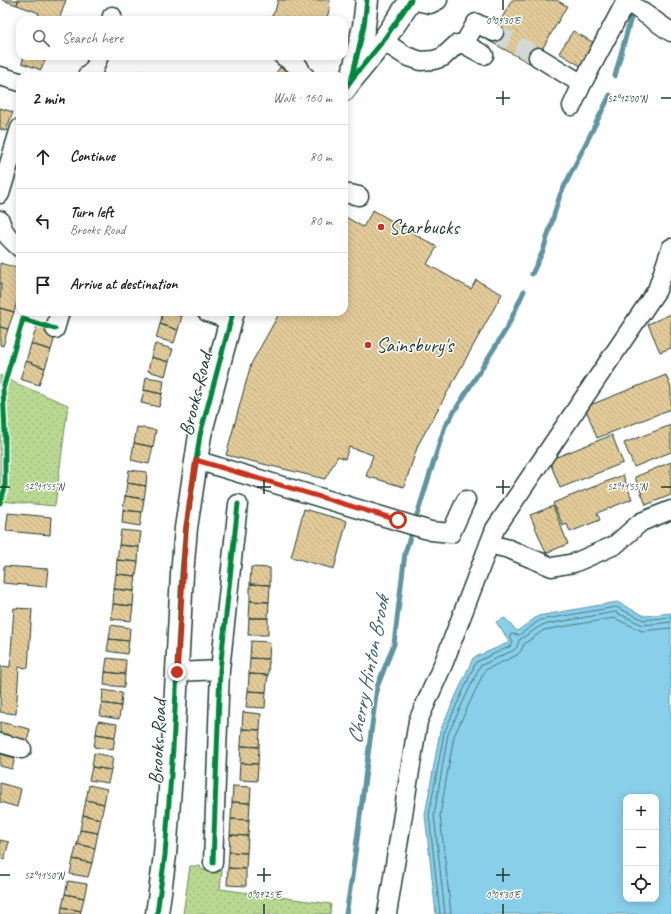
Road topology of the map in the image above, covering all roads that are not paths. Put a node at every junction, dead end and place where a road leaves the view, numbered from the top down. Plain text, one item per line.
1 (367, 0) edge
2 (411, 0) edge
3 (438, 0) edge
4 (631, 4) edge
5 (494, 32) tunnel mouth
6 (671, 32) edge
7 (383, 41) junction
8 (464, 44) junction
9 (484, 55) dead end
10 (538, 57) tunnel mouth
11 (97, 60) edge
12 (289, 60) edge
13 (91, 72) edge
14 (301, 72) edge
15 (0, 76) edge
16 (16, 81) edge
17 (348, 84) edge
18 (582, 84) junction
19 (572, 106) dead end
20 (16, 141) edge
21 (0, 194) edge
22 (0, 224) edge
23 (16, 244) edge
24 (671, 248) edge
25 (231, 316) edge
26 (196, 460) junction
27 (466, 500) dead end
28 (238, 504) dead end
29 (671, 510) edge
30 (489, 544) junction
31 (220, 670) junction
32 (177, 672) junction
33 (0, 743) edge
34 (22, 749) dead end
35 (213, 863) dead end
36 (157, 914) edge
37 (387, 914) edge

1 - 17 main road
2 - 3 street
2 - 7 main road
4 - 6 street
4 - 18 street
5 - 8 street
7 - 8 street
7 - 17 main road
8 - 9 street
10 - 18 street
11 - 13 street
12 - 14 street
15 - 16 street
18 - 19 street
20 - 21 street
22 - 23 street
24 - 30 street
25 - 26 main road, Brooks Road
26 - 27 street
26 - 32 main road, Brooks Road
28 - 31 street
29 - 30 street
30 - 37 street
31 - 32 street, Brooks Road
31 - 35 street
32 - 36 main road, Brooks Road
33 - 34 street

